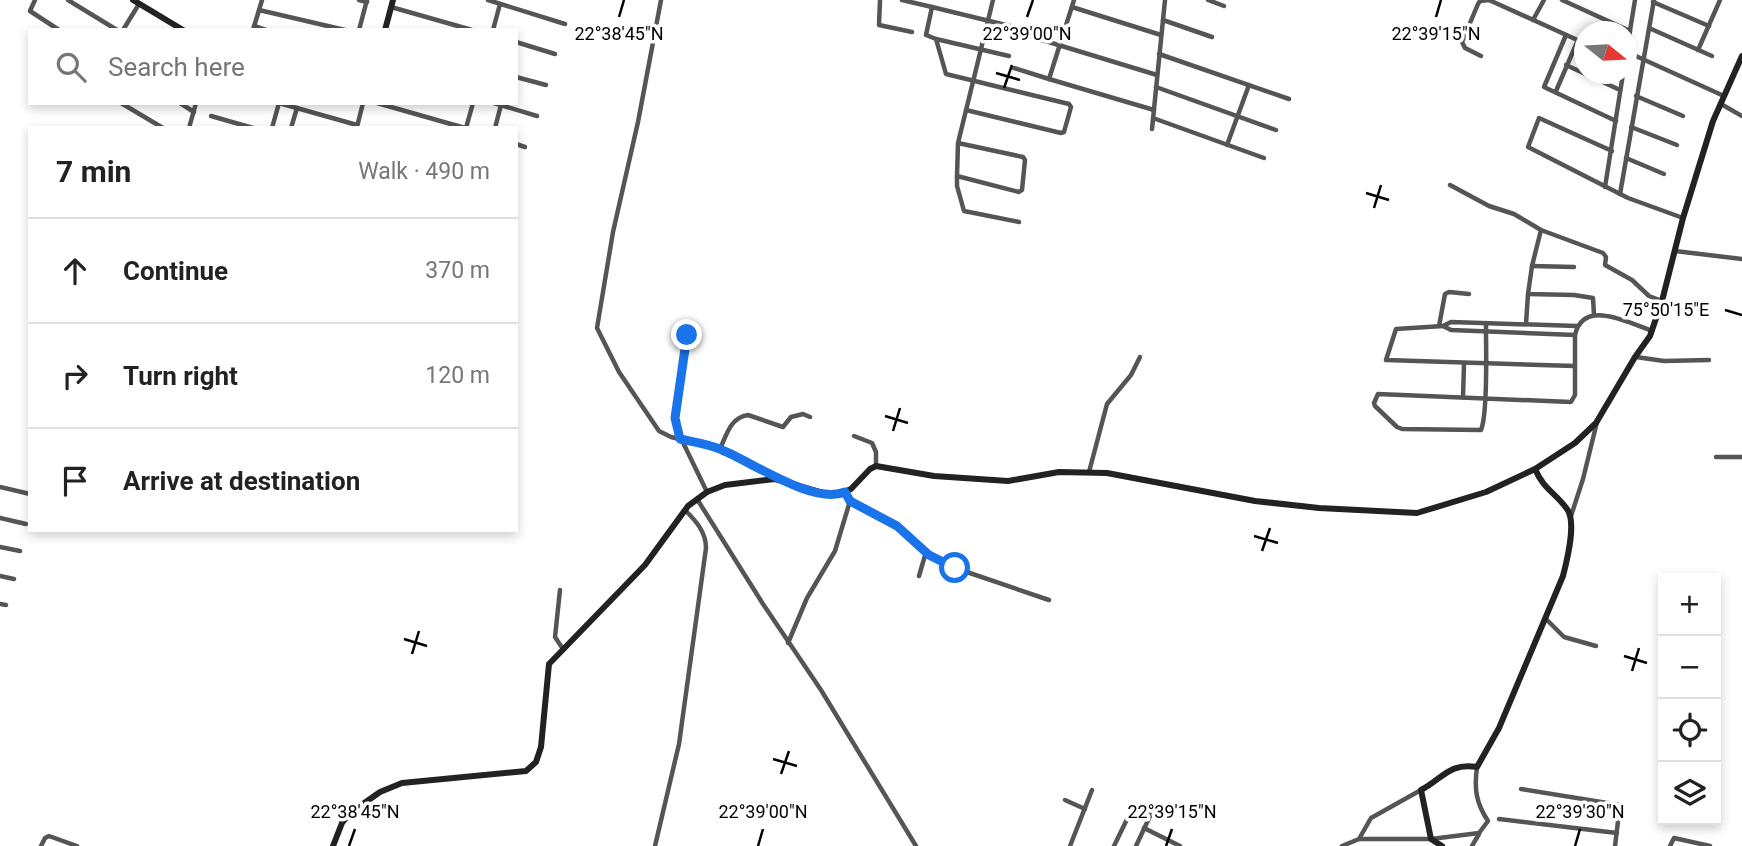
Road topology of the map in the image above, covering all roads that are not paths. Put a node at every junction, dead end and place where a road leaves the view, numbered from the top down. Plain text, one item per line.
1 (35, 0) edge
2 (68, 0) edge
3 (262, 0) edge
4 (359, 0) edge
5 (488, 0) edge
6 (662, 0) edge
7 (880, 0) edge
8 (902, 0) edge
9 (993, 0) edge
10 (1074, 0) edge
11 (1165, 0) edge
12 (1208, 0) edge
13 (1544, 0) edge
14 (1562, 0) edge
15 (1634, 0) edge
16 (1720, 0) edge
17 (367, 1) edge
18 (1653, 1) edge
19 (136, 2) edge
20 (392, 4) edge
21 (500, 4) junction
22 (1224, 6) dead end
23 (1072, 7) junction
24 (932, 8) junction
25 (259, 10) junction
26 (1163, 20) junction
27 (1533, 20) junction
28 (989, 21) junction
29 (1608, 21) edge
30 (1631, 21) edge
31 (565, 24) dead end
32 (1709, 26) junction
33 (1014, 27) dead end
34 (56, 28) edge
35 (114, 28) edge
36 (124, 28) edge
37 (180, 28) edge
38 (254, 28) edge
39 (336, 28) edge
40 (360, 28) edge
41 (386, 28) edge
42 (466, 28) edge
43 (494, 28) edge
44 (1649, 28) junction
45 (912, 32) dead end
46 (1019, 33) dead end
47 (1161, 35) junction
48 (1566, 35) junction
49 (1212, 37) dead end
50 (1574, 38) edge
51 (936, 39) junction
52 (518, 43) edge
53 (1060, 45) junction
54 (1574, 48) edge
55 (982, 50) junction
56 (1698, 50) junction
57 (555, 54) dead end
58 (1159, 54) junction
59 (1009, 56) dead end
60 (1481, 56) dead end
61 (1712, 56) dead end
62 (1742, 56) edge
63 (1637, 57) edge
64 (1644, 59) junction
65 (1566, 65) junction
66 (1014, 68) dead end
67 (1157, 75) junction
68 (518, 78) edge
69 (1049, 79) junction
70 (974, 81) junction
71 (1621, 84) edge
72 (546, 85) dead end
73 (1249, 85) junction
74 (1156, 87) junction
75 (1620, 90) junction
76 (1556, 92) junction
77 (1636, 96) junction
78 (1724, 96) junction
79 (1289, 99) dead end
80 (1721, 104) junction
81 (124, 105) edge
82 (184, 105) edge
83 (196, 105) edge
84 (278, 105) edge
85 (286, 105) edge
86 (362, 105) edge
87 (384, 105) edge
88 (472, 105) edge
89 (501, 105) joint
90 (297, 108) junction
91 (966, 110) junction
92 (1154, 110) junction
93 (194, 111) junction
94 (211, 116) dead end
95 (537, 116) dead end
96 (1238, 116) junction
97 (1683, 116) dead end
98 (1742, 116) edge
99 (1153, 118) junction
100 (1616, 121) junction
101 (160, 126) edge
102 (190, 126) edge
103 (246, 126) edge
104 (273, 126) edge
105 (292, 126) edge
106 (357, 126) edge
107 (459, 126) edge
108 (467, 126) edge
109 (496, 126) edge
110 (1631, 127) junction
111 (1152, 129) dead end
112 (1276, 130) dead end
113 (958, 144) junction
114 (518, 145) edge
115 (1227, 145) junction
116 (1677, 145) dead end
117 (525, 147) dead end
118 (1612, 151) junction
119 (1264, 158) dead end
120 (1626, 158) junction
121 (1664, 174) dead end
122 (957, 176) junction
123 (1450, 185) dead end
124 (1605, 187) junction
125 (1620, 194) junction
126 (1683, 218) junction
127 (1019, 222) dead end
128 (1541, 230) junction
129 (1675, 251) junction
130 (1742, 259) edge
131 (1532, 266) junction
132 (1574, 267) dead end
133 (1469, 294) dead end
134 (1528, 295) junction
135 (1662, 301) junction
136 (1594, 315) junction
137 (1486, 323) junction
138 (1525, 324) junction
139 (1441, 326) junction
140 (1577, 326) junction
141 (1486, 331) junction
142 (1651, 334) junction
143 (687, 335) dead end
144 (1576, 335) junction
145 (1140, 357) dead end
146 (1635, 357) junction
147 (1709, 360) dead end
148 (1464, 364) junction
149 (1485, 364) junction
150 (1575, 366) junction
151 (1463, 397) junction
152 (1484, 398) junction
153 (810, 417) dead end
154 (1597, 421) junction
155 (854, 436) dead end
156 (680, 439) junction
157 (720, 449) junction
158 (1716, 457) dead end
159 (1742, 457) edge
160 (876, 466) junction
161 (1535, 469) junction
162 (1089, 473) junction
163 (775, 479) junction
164 (0, 487) edge
165 (707, 492) junction
166 (845, 492) junction
167 (28, 494) edge
168 (697, 499) junction
169 (850, 501) junction
170 (686, 507) junction
171 (1571, 516) junction
172 (0, 518) edge
173 (26, 524) dead end
174 (0, 547) edge
175 (20, 551) dead end
176 (926, 552) junction
177 (0, 576) edge
178 (919, 576) dead end
179 (13, 579) dead end
180 (560, 590) dead end
181 (1049, 600) dead end
182 (1544, 618) junction
183 (788, 643) junction
184 (1596, 646) dead end
185 (563, 649) junction
186 (1478, 768) junction
187 (1521, 789) dead end
188 (1092, 790) dead end
189 (1421, 790) junction
190 (1065, 800) dead end
191 (1085, 809) junction
192 (1131, 811) dead end
193 (1151, 814) dead end
194 (1499, 819) dead end
195 (1144, 828) junction
196 (1616, 833) junction
197 (1479, 834) junction
198 (1359, 839) junction
199 (1431, 839) junction
200 (41, 846) edge
201 (78, 846) edge
202 (333, 846) edge
203 (655, 846) edge
204 (916, 846) edge
205 (1070, 846) edge
206 (1114, 846) edge
207 (1136, 846) edge
208 (1180, 846) edge
209 (1342, 846) edge
210 (1442, 846) edge
211 (1472, 846) edge
212 (1615, 846) edge
213 (1670, 846) edge
214 (1710, 846) edge

1 - 34 street
2 - 35 street
3 - 25 street
4 - 17 street
5 - 21 street
6 - 156 street
7 - 45 street
8 - 24 street
9 - 28 street
10 - 23 street
11 - 26 street
12 - 22 street
13 - 27 street
14 - 29 street
15 - 30 street
16 - 32 street
17 - 40 street
18 - 32 street
18 - 44 street
19 - 36 street
19 - 37 main road
20 - 41 main road
20 - 42 street
21 - 31 street
21 - 43 street
23 - 47 street
23 - 53 street
24 - 28 street
24 - 51 street
25 - 38 street
25 - 39 street
26 - 47 street
26 - 49 street
27 - 48 street
27 - 60 street
28 - 33 street
28 - 55 street
32 - 56 street
44 - 56 street
44 - 64 street
46 - 53 street
47 - 58 street
48 - 50 street
48 - 76 street
51 - 55 street
51 - 70 street
52 - 57 street
53 - 67 street
53 - 69 street
54 - 65 street
55 - 59 street
55 - 70 street
56 - 61 street
58 - 67 street
58 - 73 street
62 - 78 main road
63 - 64 street
64 - 77 street
64 - 78 street
65 - 75 street
65 - 76 street
66 - 69 street
67 - 74 street
68 - 72 street
69 - 92 street
70 - 91 street
70 - 91 street
71 - 75 street
73 - 79 street
73 - 96 street
74 - 92 street
74 - 96 street
75 - 100 street
76 - 100 street
77 - 97 street
77 - 110 street
78 - 80 main road
80 - 98 street
80 - 126 main road
81 - 101 street
82 - 93 street
83 - 93 street
84 - 104 street
85 - 90 street
86 - 106 street
87 - 107 street
88 - 108 street
89 - 95 street
89 - 109 street
90 - 105 street
90 - 106 street
91 - 113 street
92 - 99 street
93 - 102 street
94 - 103 street
96 - 112 street
96 - 115 street
99 - 111 street
99 - 115 street
100 - 118 street
110 - 116 street
110 - 120 street
113 - 122 street
113 - 122 street
114 - 117 street
115 - 119 street
118 - 124 street
118 - 124 street
120 - 121 street
120 - 125 street
122 - 127 street
123 - 128 street
124 - 125 street
125 - 126 street
126 - 129 main road
128 - 131 street
128 - 135 street
129 - 130 street
129 - 135 main road
131 - 132 street
131 - 134 street
133 - 139 street
134 - 136 street
134 - 138 street
135 - 142 main road
136 - 140 street
136 - 142 street
137 - 138 street
137 - 139 street
137 - 141 street
138 - 140 street
139 - 141 street
139 - 148 street
140 - 144 street
141 - 144 street
141 - 149 street
142 - 146 main road
143 - 156 street
144 - 150 street
145 - 162 street
146 - 147 street
146 - 154 main road
148 - 149 street
148 - 151 street
149 - 150 street
149 - 152 street
150 - 152 street
151 - 152 street
151 - 152 street
153 - 157 street
154 - 161 main road
154 - 171 street
155 - 160 street
156 - 157 street
156 - 165 street
157 - 163 street
158 - 159 street
160 - 162 main road
160 - 166 main road
161 - 162 main road
161 - 171 main road
163 - 165 main road
163 - 166 main road
164 - 167 street
165 - 168 main road
166 - 169 street
168 - 170 main road
168 - 183 street
169 - 176 street
169 - 183 street
170 - 185 main road
170 - 203 street
171 - 182 main road
172 - 173 street
174 - 175 street
176 - 178 street
176 - 181 street
177 - 179 street
180 - 185 street
182 - 184 street
182 - 186 main road
183 - 204 street
185 - 202 main road
186 - 189 main road
186 - 197 street
187 - 196 street
188 - 191 street
189 - 198 street
189 - 199 main road
190 - 191 street
191 - 205 street
192 - 206 street
193 - 195 street
194 - 196 street
195 - 207 street
195 - 208 street
196 - 212 street
197 - 199 street
197 - 211 street
198 - 199 street
198 - 209 street
199 - 210 main road
200 - 201 street
213 - 214 street

